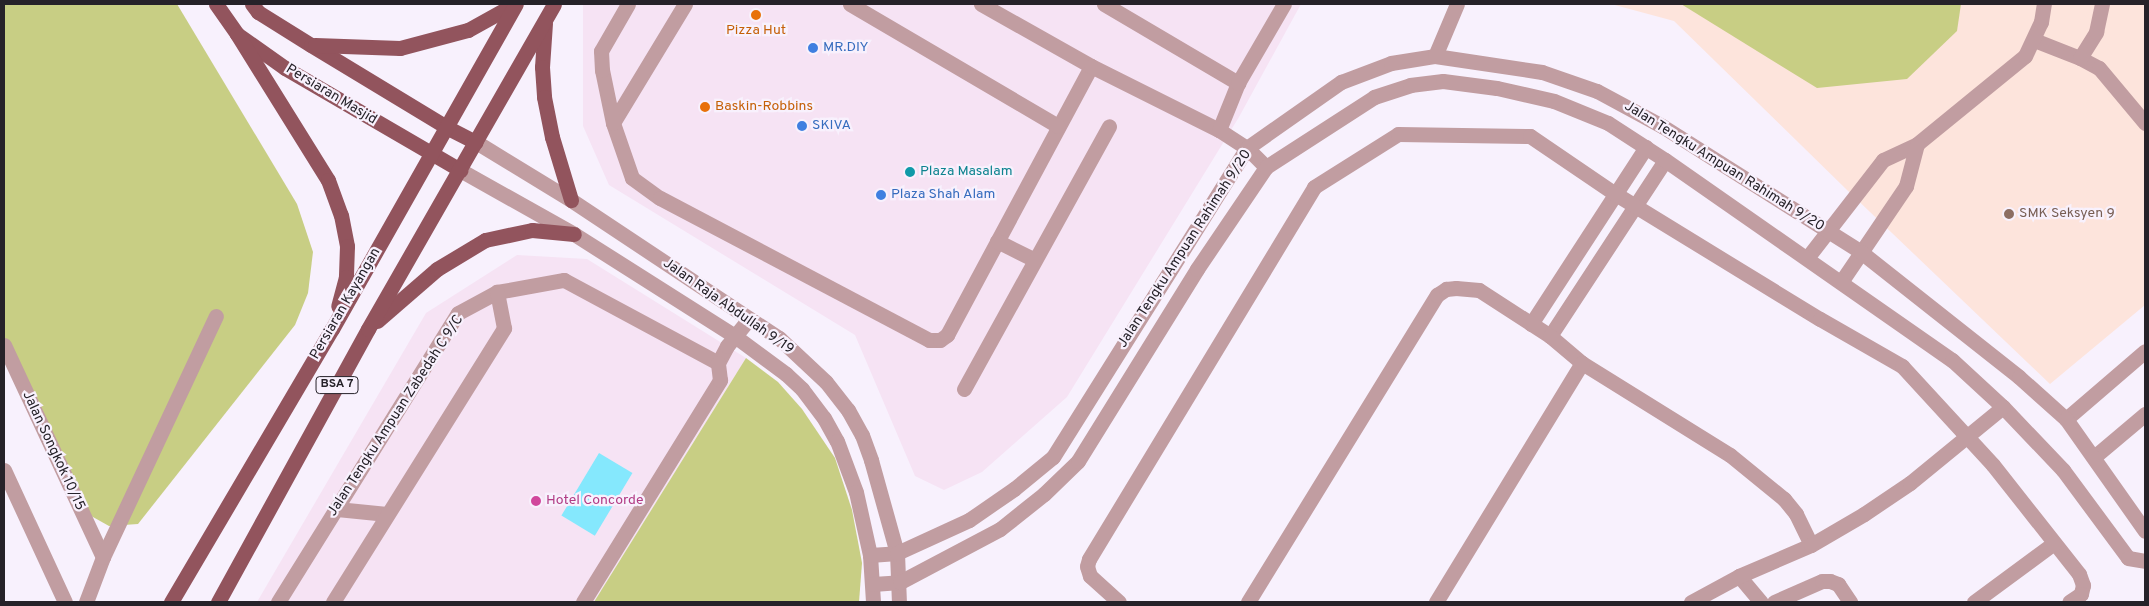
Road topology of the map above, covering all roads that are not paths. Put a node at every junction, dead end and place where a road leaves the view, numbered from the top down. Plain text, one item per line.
1 (216, 4) edge
2 (252, 4) edge
3 (516, 4) edge
4 (554, 4) edge
5 (628, 4) edge
6 (685, 4) edge
7 (850, 4) edge
8 (981, 4) edge
9 (1104, 4) edge
10 (1284, 4) edge
11 (1457, 4) edge
12 (2044, 4) edge
13 (2102, 4) edge
14 (545, 18) junction
15 (237, 34) junction
16 (2034, 40) junction
17 (311, 45) junction
18 (1435, 56) junction
19 (2080, 58) junction
20 (1091, 66) junction
21 (1238, 82) junction
22 (613, 123) junction
23 (2145, 123) edge
24 (1058, 126) junction
25 (1109, 126) dead end
26 (448, 128) junction
27 (1219, 130) junction
28 (476, 142) junction
29 (1917, 144) junction
30 (1646, 147) junction
31 (1247, 148) junction
32 (432, 155) junction
33 (1665, 160) junction
34 (1266, 167) junction
35 (460, 170) junction
36 (1614, 194) junction
37 (571, 200) junction
38 (1636, 206) junction
39 (1829, 231) junction
40 (574, 234) junction
41 (996, 241) junction
42 (1861, 252) junction
43 (1807, 258) junction
44 (1035, 260) junction
45 (1841, 282) junction
46 (497, 292) junction
47 (216, 316) dead end
48 (749, 319) junction
49 (1532, 324) junction
50 (332, 329) junction
51 (368, 329) junction
52 (1550, 336) junction
53 (736, 337) junction
54 (4, 345) edge
55 (2145, 351) edge
56 (718, 363) junction
57 (1582, 363) junction
58 (964, 390) dead end
59 (2003, 407) junction
60 (2145, 414) edge
61 (2066, 419) junction
62 (1966, 436) junction
63 (2094, 457) junction
64 (4, 470) edge
65 (337, 509) junction
66 (387, 514) junction
67 (2145, 531) edge
68 (2054, 543) junction
69 (1811, 544) junction
70 (897, 553) junction
71 (870, 555) junction
72 (103, 557) junction
73 (2145, 561) edge
74 (1739, 576) junction
75 (900, 582) junction
76 (873, 584) junction
77 (65, 602) edge
78 (86, 602) edge
79 (170, 602) edge
80 (218, 602) edge
81 (278, 602) edge
82 (333, 602) edge
83 (583, 602) edge
84 (872, 602) edge
85 (899, 602) edge
86 (1119, 602) edge
87 (1248, 602) edge
88 (1436, 602) edge
89 (1691, 602) edge
90 (1761, 602) edge
91 (1774, 602) edge
92 (1850, 602) edge
93 (1974, 602) edge
94 (2069, 602) edge

1 - 15 main road, Persiaran Masjid
2 - 17 main road
3 - 17 main road
3 - 26 main road, Persiaran Kayangan / BSA 7
4 - 14 main road, BSA 7
5 - 22 street
6 - 22 street
7 - 24 street
8 - 20 street
9 - 21 street
10 - 21 street
11 - 18 street
12 - 16 street
13 - 19 street
14 - 28 main road, BSA 7
14 - 37 main road
15 - 32 main road, Persiaran Masjid
15 - 50 main road
16 - 19 street
16 - 29 street
17 - 26 main road
18 - 31 street, Jalan Tengku Ampuan Rahimah 9/20
18 - 39 street, Jalan Tengku Ampuan Rahimah 9/20
19 - 23 street
20 - 24 street
20 - 27 street
21 - 27 street
22 - 41 street
24 - 41 street
25 - 44 street
26 - 28 main road
26 - 32 main road, Persiaran Kayangan / BSA 7
27 - 31 street
28 - 35 main road, BSA 7
28 - 37 street, Jalan Raja Abdullah 9/19
29 - 39 street
29 - 42 street
30 - 33 street, Jalan Tengku Ampuan Rahimah 9/20
30 - 34 street, Jalan Tengku Ampuan Rahimah 9/20
30 - 36 street
31 - 34 street
31 - 70 street, Jalan Tengku Ampuan Rahimah 9/20
32 - 35 main road, Persiaran Masjid
32 - 50 main road, Persiaran Kayangan / BSA 7
33 - 38 street
33 - 43 street, Jalan Tengku Ampuan Rahimah 9/20
34 - 75 street, Jalan Tengku Ampuan Rahimah 9/20
35 - 40 street, Jalan Raja Abdullah 9/19
35 - 51 main road, BSA 7
36 - 38 street
36 - 49 street
36 - 86 street
37 - 48 street, Jalan Raja Abdullah 9/19
38 - 52 street
38 - 62 street
39 - 42 street, Jalan Tengku Ampuan Rahimah 9/20
39 - 43 street
40 - 51 main road
40 - 53 street, Jalan Raja Abdullah 9/19
41 - 44 street
42 - 45 street
42 - 61 street, Jalan Tengku Ampuan Rahimah 9/20
43 - 45 street, Jalan Tengku Ampuan Rahimah 9/20
44 - 58 street
45 - 59 street, Jalan Tengku Ampuan Rahimah 9/20
46 - 56 street, Jalan Tengku Ampuan Zabedah C 9/C
46 - 65 street, Jalan Tengku Ampuan Zabedah C 9/C
46 - 66 street
47 - 72 street
48 - 53 street
48 - 70 street, Jalan Raja Abdullah 9/19
49 - 52 street
49 - 87 street
50 - 79 main road, Persiaran Kayangan / BSA 7
51 - 80 main road, BSA 7
52 - 57 street
53 - 56 street
53 - 71 street, Jalan Raja Abdullah 9/19
54 - 72 street, Jalan Songkok 10/15
55 - 61 street
56 - 83 street
57 - 69 street
57 - 88 street
59 - 62 street
59 - 73 street, Jalan Tengku Ampuan Rahimah 9/20
60 - 63 street
61 - 63 street, Jalan Tengku Ampuan Rahimah 9/20
62 - 68 street
62 - 69 street
63 - 67 street, Jalan Tengku Ampuan Rahimah 9/20
64 - 77 street
65 - 66 street
65 - 81 street, Jalan Tengku Ampuan Zabedah C 9/C
66 - 82 street
68 - 93 street
68 - 94 street
69 - 74 street
70 - 71 street, Jalan Tengku Ampuan Rahimah 9/20
70 - 75 street, Jalan Raja Abdullah 9/19
71 - 76 street, Jalan Raja Abdullah 9/19
72 - 78 street
74 - 89 street
74 - 90 street
75 - 76 street, Jalan Tengku Ampuan Rahimah 9/20
75 - 85 street, Jalan Raja Abdullah 9/19
76 - 84 street, Jalan Raja Abdullah 9/19
91 - 92 street

